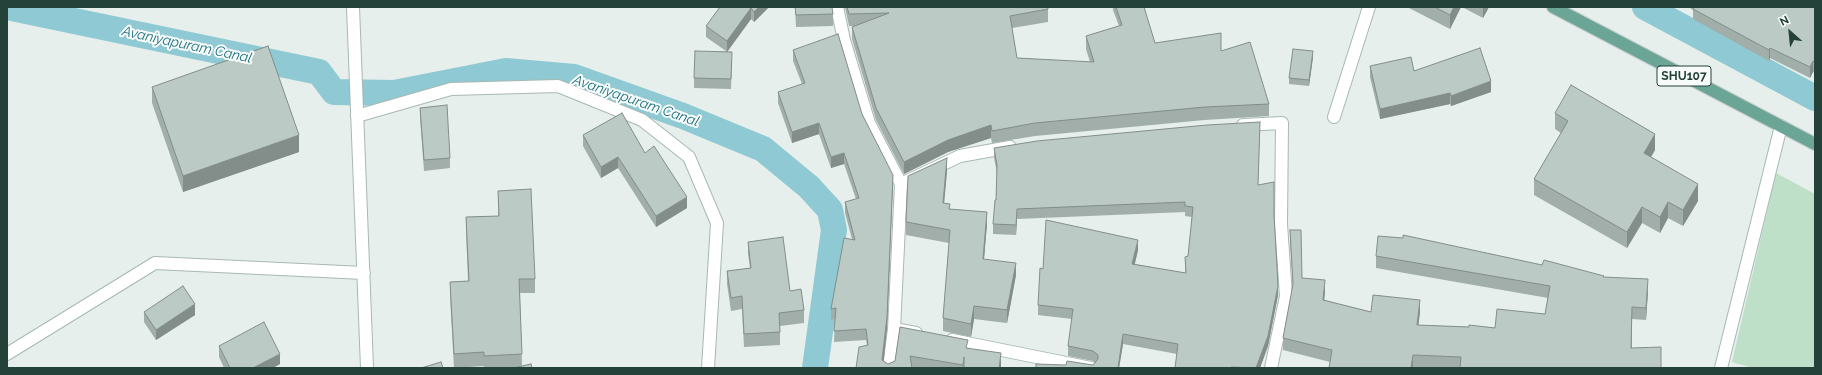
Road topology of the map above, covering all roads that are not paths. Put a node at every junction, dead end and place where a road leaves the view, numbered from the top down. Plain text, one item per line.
1 (353, 7) edge
2 (837, 7) edge
3 (1369, 7) edge
4 (1553, 7) edge
5 (357, 116) junction
6 (1334, 117) dead end
7 (1229, 126) edge
8 (1781, 126) junction
9 (1815, 144) edge
10 (1021, 146) edge
11 (901, 184) junction
12 (364, 273) junction
13 (894, 329) junction
14 (924, 335) edge
15 (940, 338) edge
16 (7, 354) edge
17 (367, 368) edge
18 (708, 368) edge
19 (889, 368) edge
20 (1091, 368) edge
21 (1271, 368) edge
22 (1720, 368) edge

1 - 5 street
2 - 11 street
3 - 6 street
4 - 8 main road, SHU107
5 - 12 street
5 - 18 street
7 - 21 street
8 - 9 main road, SHU107
8 - 22 street
10 - 11 street
11 - 13 street
12 - 16 street
12 - 17 street
13 - 14 street
13 - 19 street
15 - 20 street

